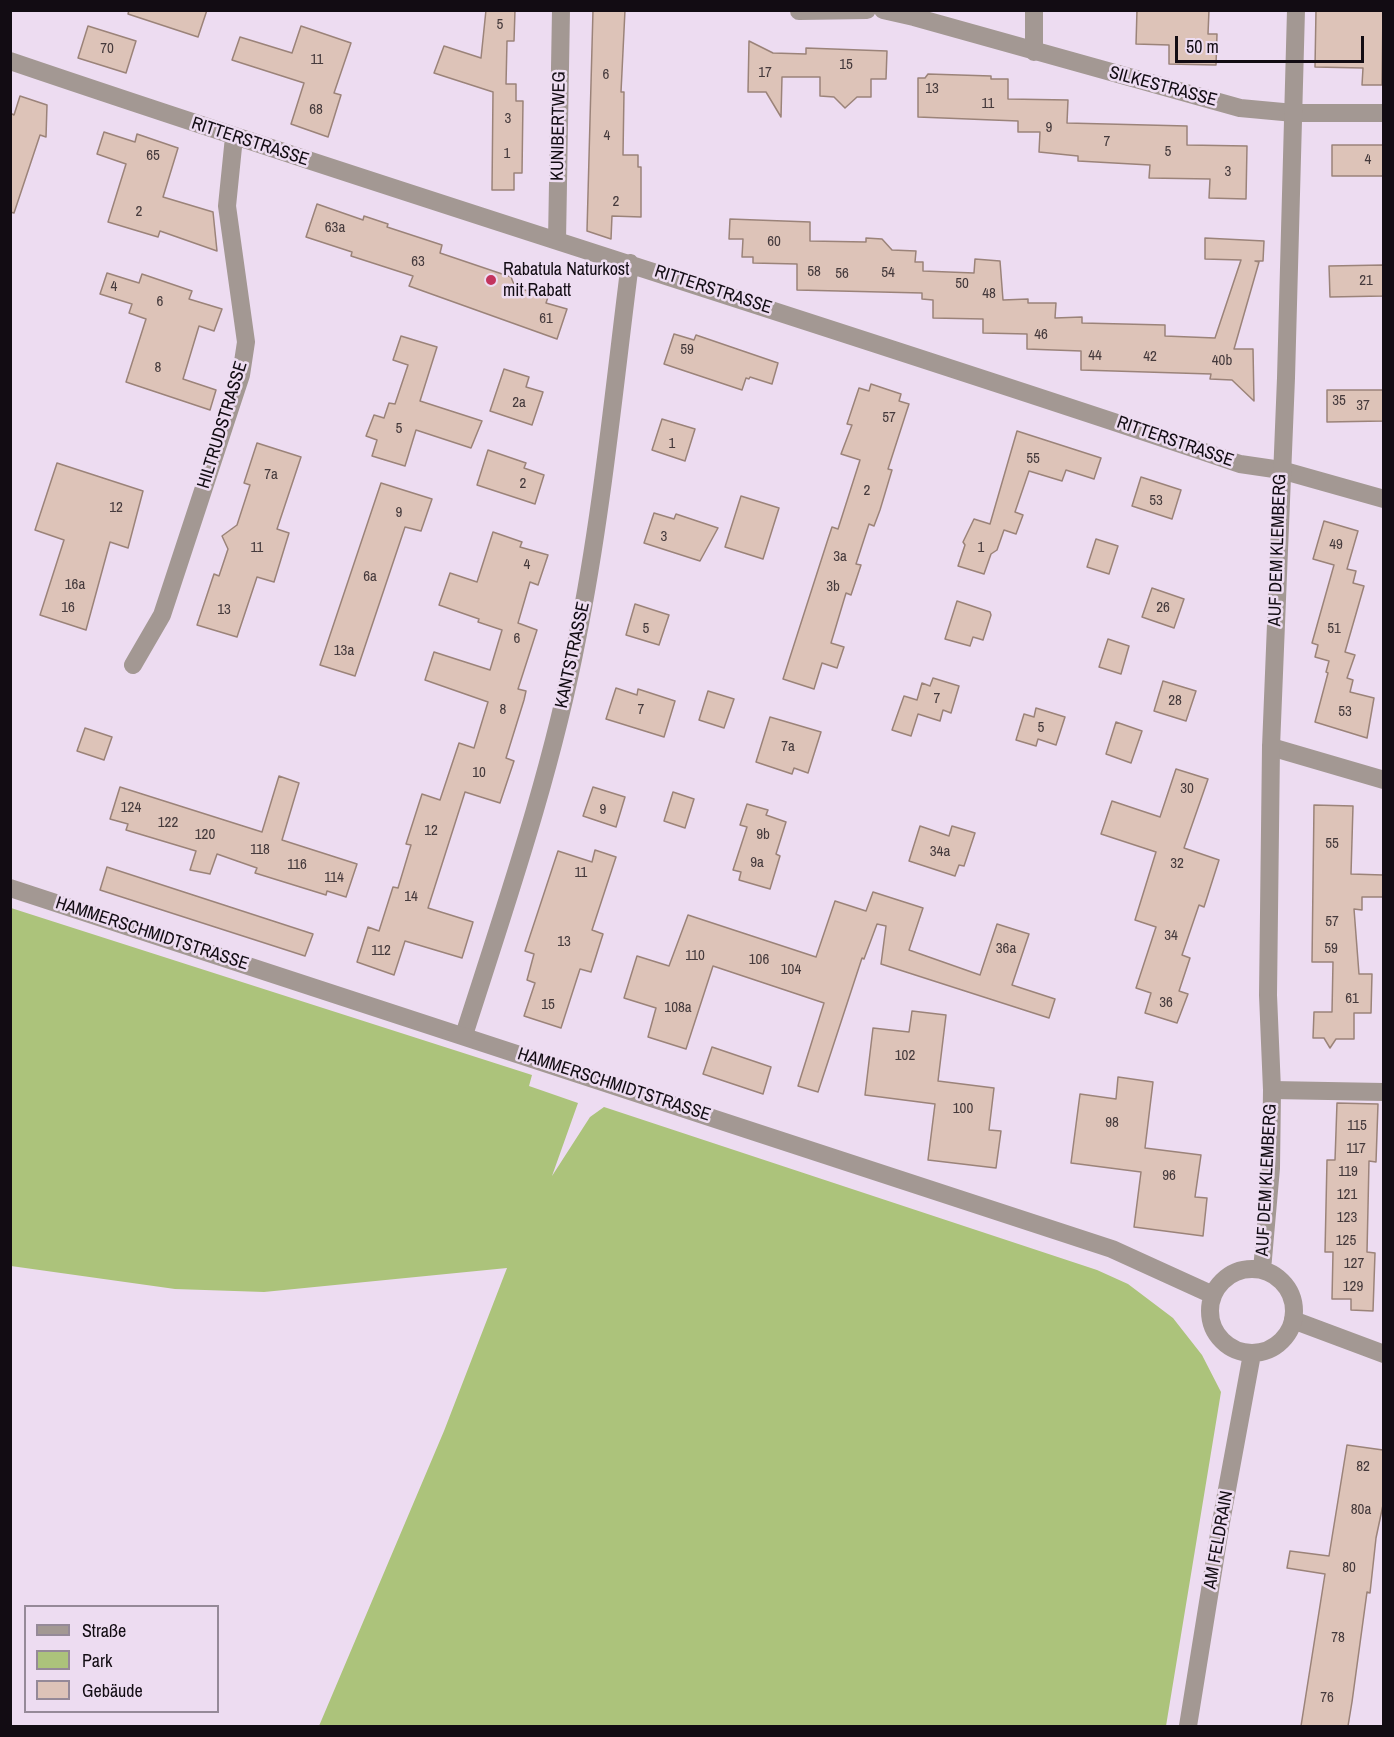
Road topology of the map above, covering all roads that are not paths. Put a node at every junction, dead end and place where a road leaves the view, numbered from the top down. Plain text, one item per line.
1 (561, 10) edge
2 (867, 10) edge
3 (883, 10) edge
4 (1034, 10) edge
5 (1296, 10) edge
6 (799, 11) edge
7 (1034, 51) junction
8 (10, 61) edge
9 (1294, 113) junction
10 (1383, 113) edge
11 (234, 137) junction
12 (557, 242) junction
13 (630, 263) junction
14 (1281, 470) junction
15 (1383, 499) edge
16 (133, 665) dead end
17 (1271, 747) junction
18 (1383, 780) edge
19 (10, 888) edge
20 (464, 1035) junction
21 (1272, 1090) junction
22 (1383, 1092) edge
23 (1262, 1270) junction
24 (1213, 1295) junction
25 (1293, 1320) junction
26 (1252, 1354) junction
27 (1383, 1354) edge
28 (1188, 1726) edge

1 - 12 street, KUNIBERTWEG
2 - 6 street
3 - 7 street, SILKESTRASSE
4 - 7 street
5 - 9 street, AUF DEM KLEMBERG
7 - 9 street, SILKESTRASSE
8 - 11 street, RITTERSTRASSE
9 - 10 street, SILKESTRASSE
9 - 14 street, AUF DEM KLEMBERG
11 - 12 street, RITTERSTRASSE
11 - 16 street, HILTRUDSTRASSE
12 - 13 street, RITTERSTRASSE
13 - 14 street, RITTERSTRASSE
13 - 20 street, KANTSTRASSE
14 - 15 street, RITTERSTRASSE
14 - 17 street, AUF DEM KLEMBERG
17 - 18 street
17 - 21 street, AUF DEM KLEMBERG
19 - 20 street, HAMMERSCHMIDTSTRASSE
20 - 24 street, HAMMERSCHMIDTSTRASSE
21 - 22 street, AUF DEM KLEMBERG
21 - 23 street, AUF DEM KLEMBERG
23 - 24 street
23 - 25 street
24 - 26 street
25 - 26 street
25 - 27 street
26 - 28 street, AM FELDRAIN

